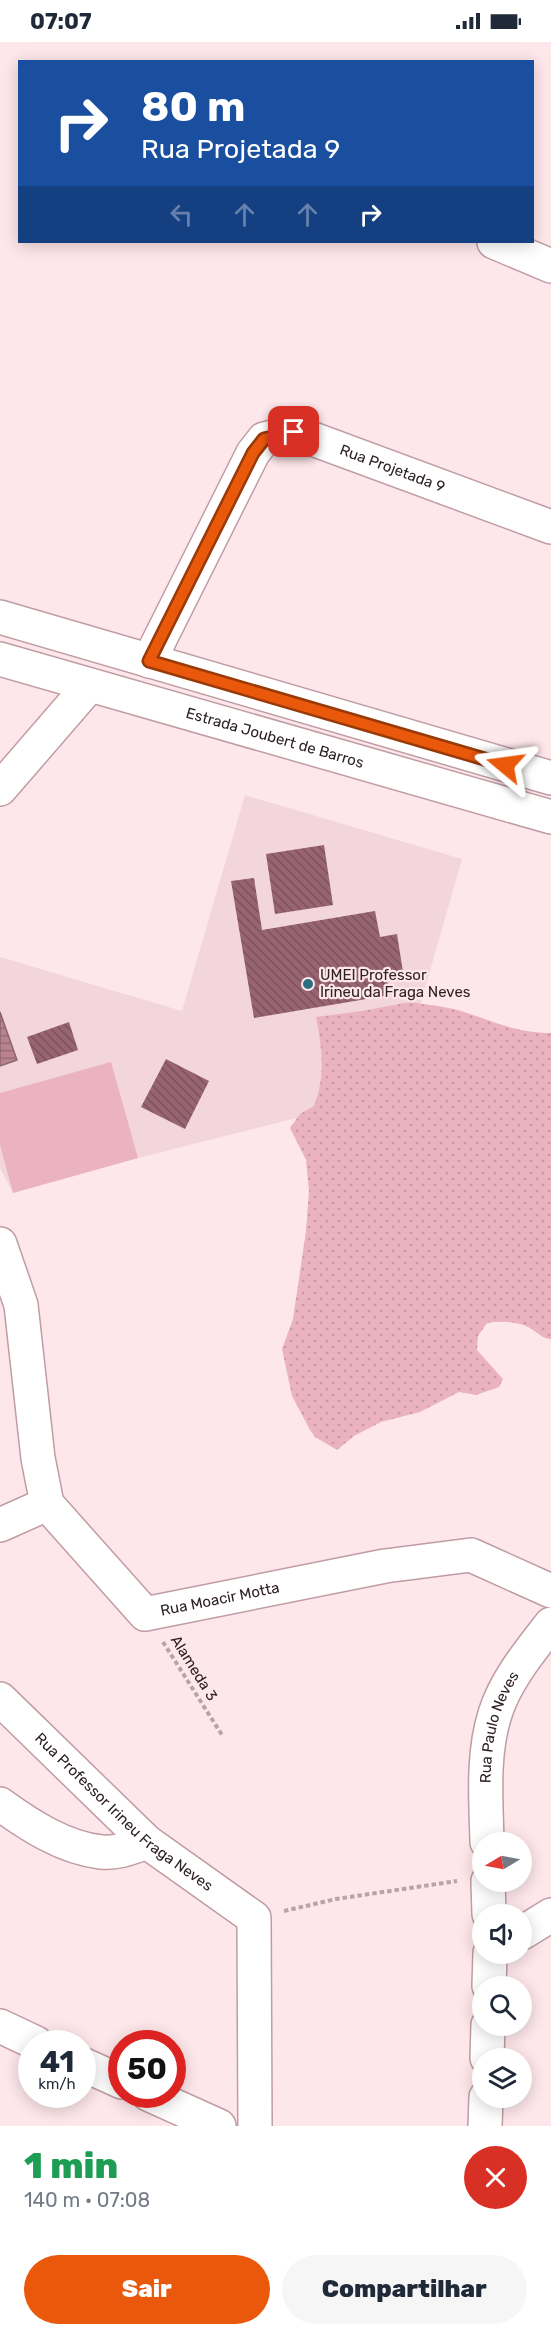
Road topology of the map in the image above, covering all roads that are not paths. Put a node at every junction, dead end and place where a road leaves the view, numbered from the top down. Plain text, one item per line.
1 (496, 243) edge
2 (551, 266) edge
3 (551, 527) edge
4 (0, 617) edge
5 (0, 659) edge
6 (149, 661) junction
7 (89, 686) junction
8 (551, 778) edge
9 (0, 789) edge
10 (551, 817) edge
11 (0, 1244) edge
12 (47, 1504) junction
13 (0, 1525) edge
14 (551, 1591) edge
15 (551, 1624) edge
16 (0, 1699) edge
17 (0, 1804) edge
18 (487, 1832) edge
19 (147, 1842) junction
20 (551, 1915) edge
21 (532, 1927) edge
22 (0, 2026) edge
23 (18, 2034) edge
24 (179, 2108) edge
25 (486, 2108) edge
26 (219, 2126) edge
27 (255, 2126) edge
28 (485, 2126) edge

1 - 2 street
3 - 6 street, Rua Projetada 9
4 - 6 street
5 - 7 street, Estrada Joubert de Barros
6 - 8 street
7 - 9 street
7 - 10 street, Estrada Joubert de Barros
11 - 12 street
12 - 13 street
12 - 14 street, Rua Moacir Motta
15 - 18 street, Rua Paulo Neves
16 - 19 street, Rua Professor Irineu Fraga Neves
17 - 19 street
19 - 27 street, Rua Professor Irineu Fraga Neves
20 - 21 street
22 - 23 street
24 - 26 street
25 - 28 street

